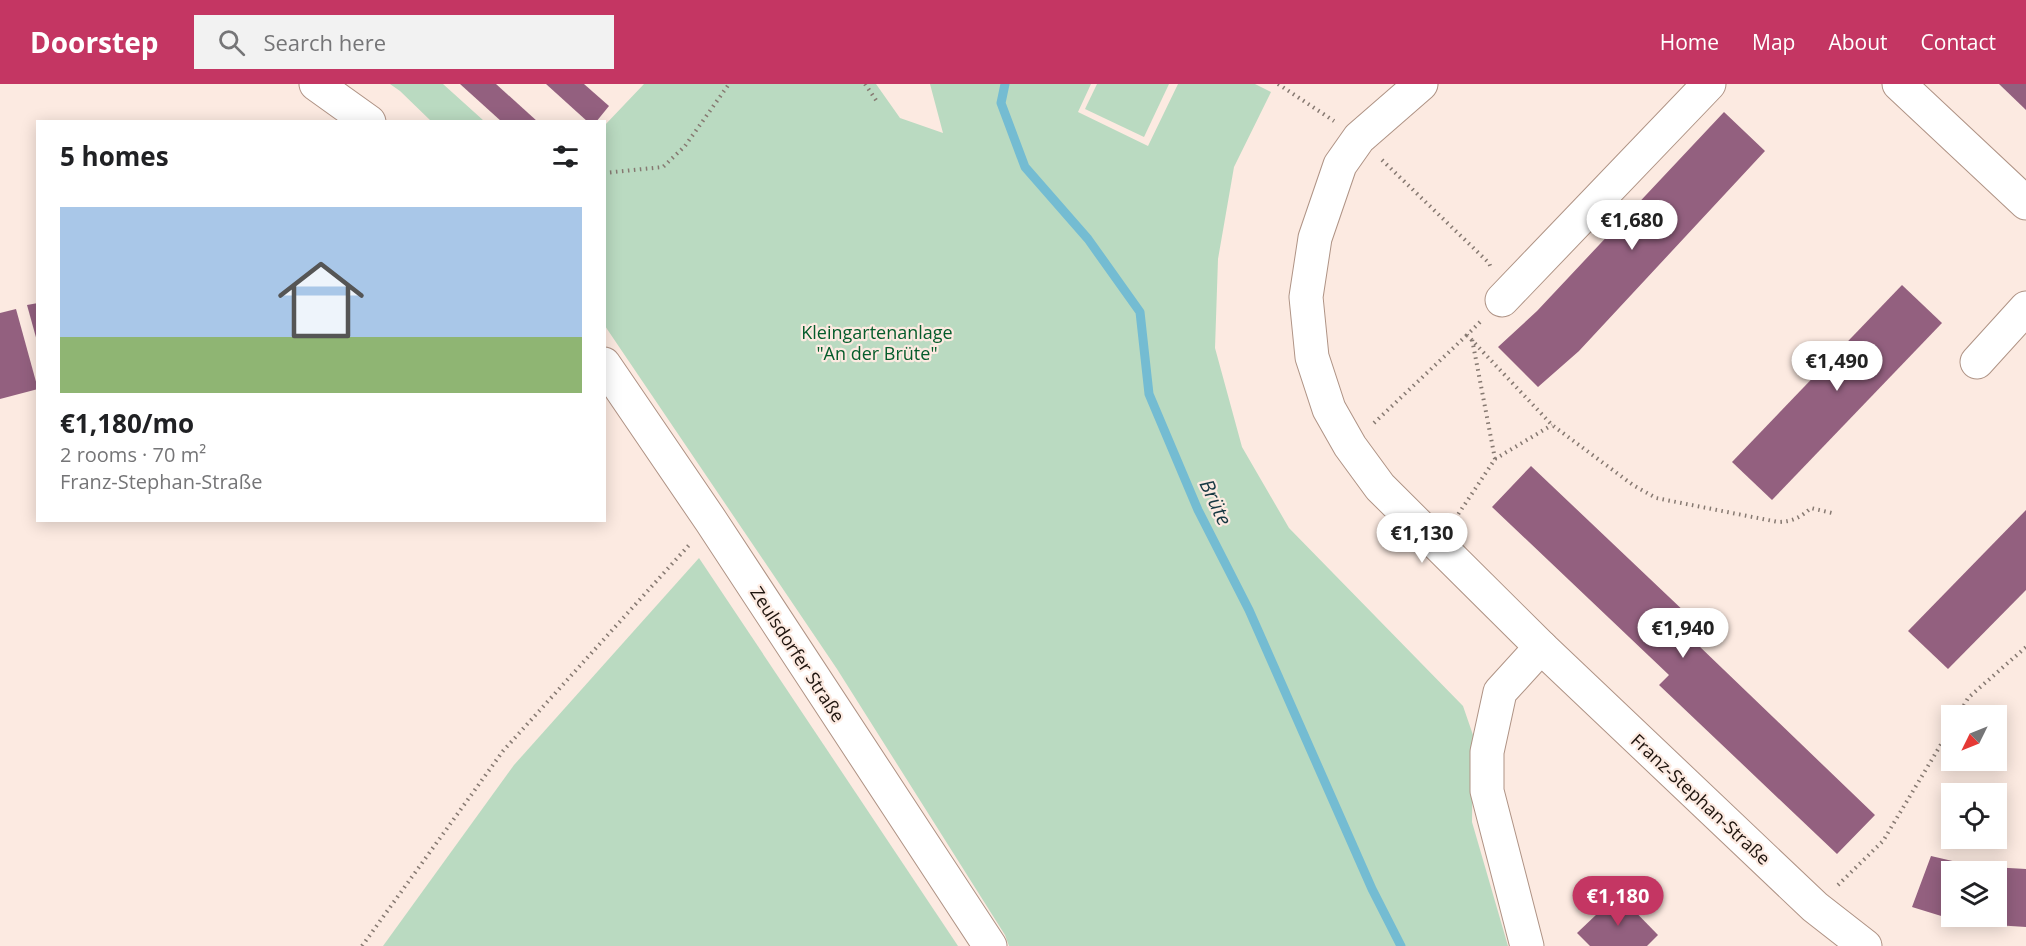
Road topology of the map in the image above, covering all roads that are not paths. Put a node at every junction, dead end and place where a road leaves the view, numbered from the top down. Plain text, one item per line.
1 (316, 84) edge
2 (1421, 84) edge
3 (1709, 84) edge
4 (1899, 84) edge
5 (366, 120) edge
6 (2026, 203) edge
7 (1502, 300) road end
8 (2026, 308) edge
9 (1977, 362) dead end
10 (606, 367) edge
11 (1541, 647) junction
12 (990, 946) edge
13 (1527, 946) edge
14 (1865, 946) edge

1 - 5 street
2 - 11 street, Franz-Stephan-Straße
3 - 7 street
4 - 6 street
8 - 9 street
10 - 12 street, Zeulsdorfer Straße
11 - 13 street
11 - 14 street, Franz-Stephan-Straße

